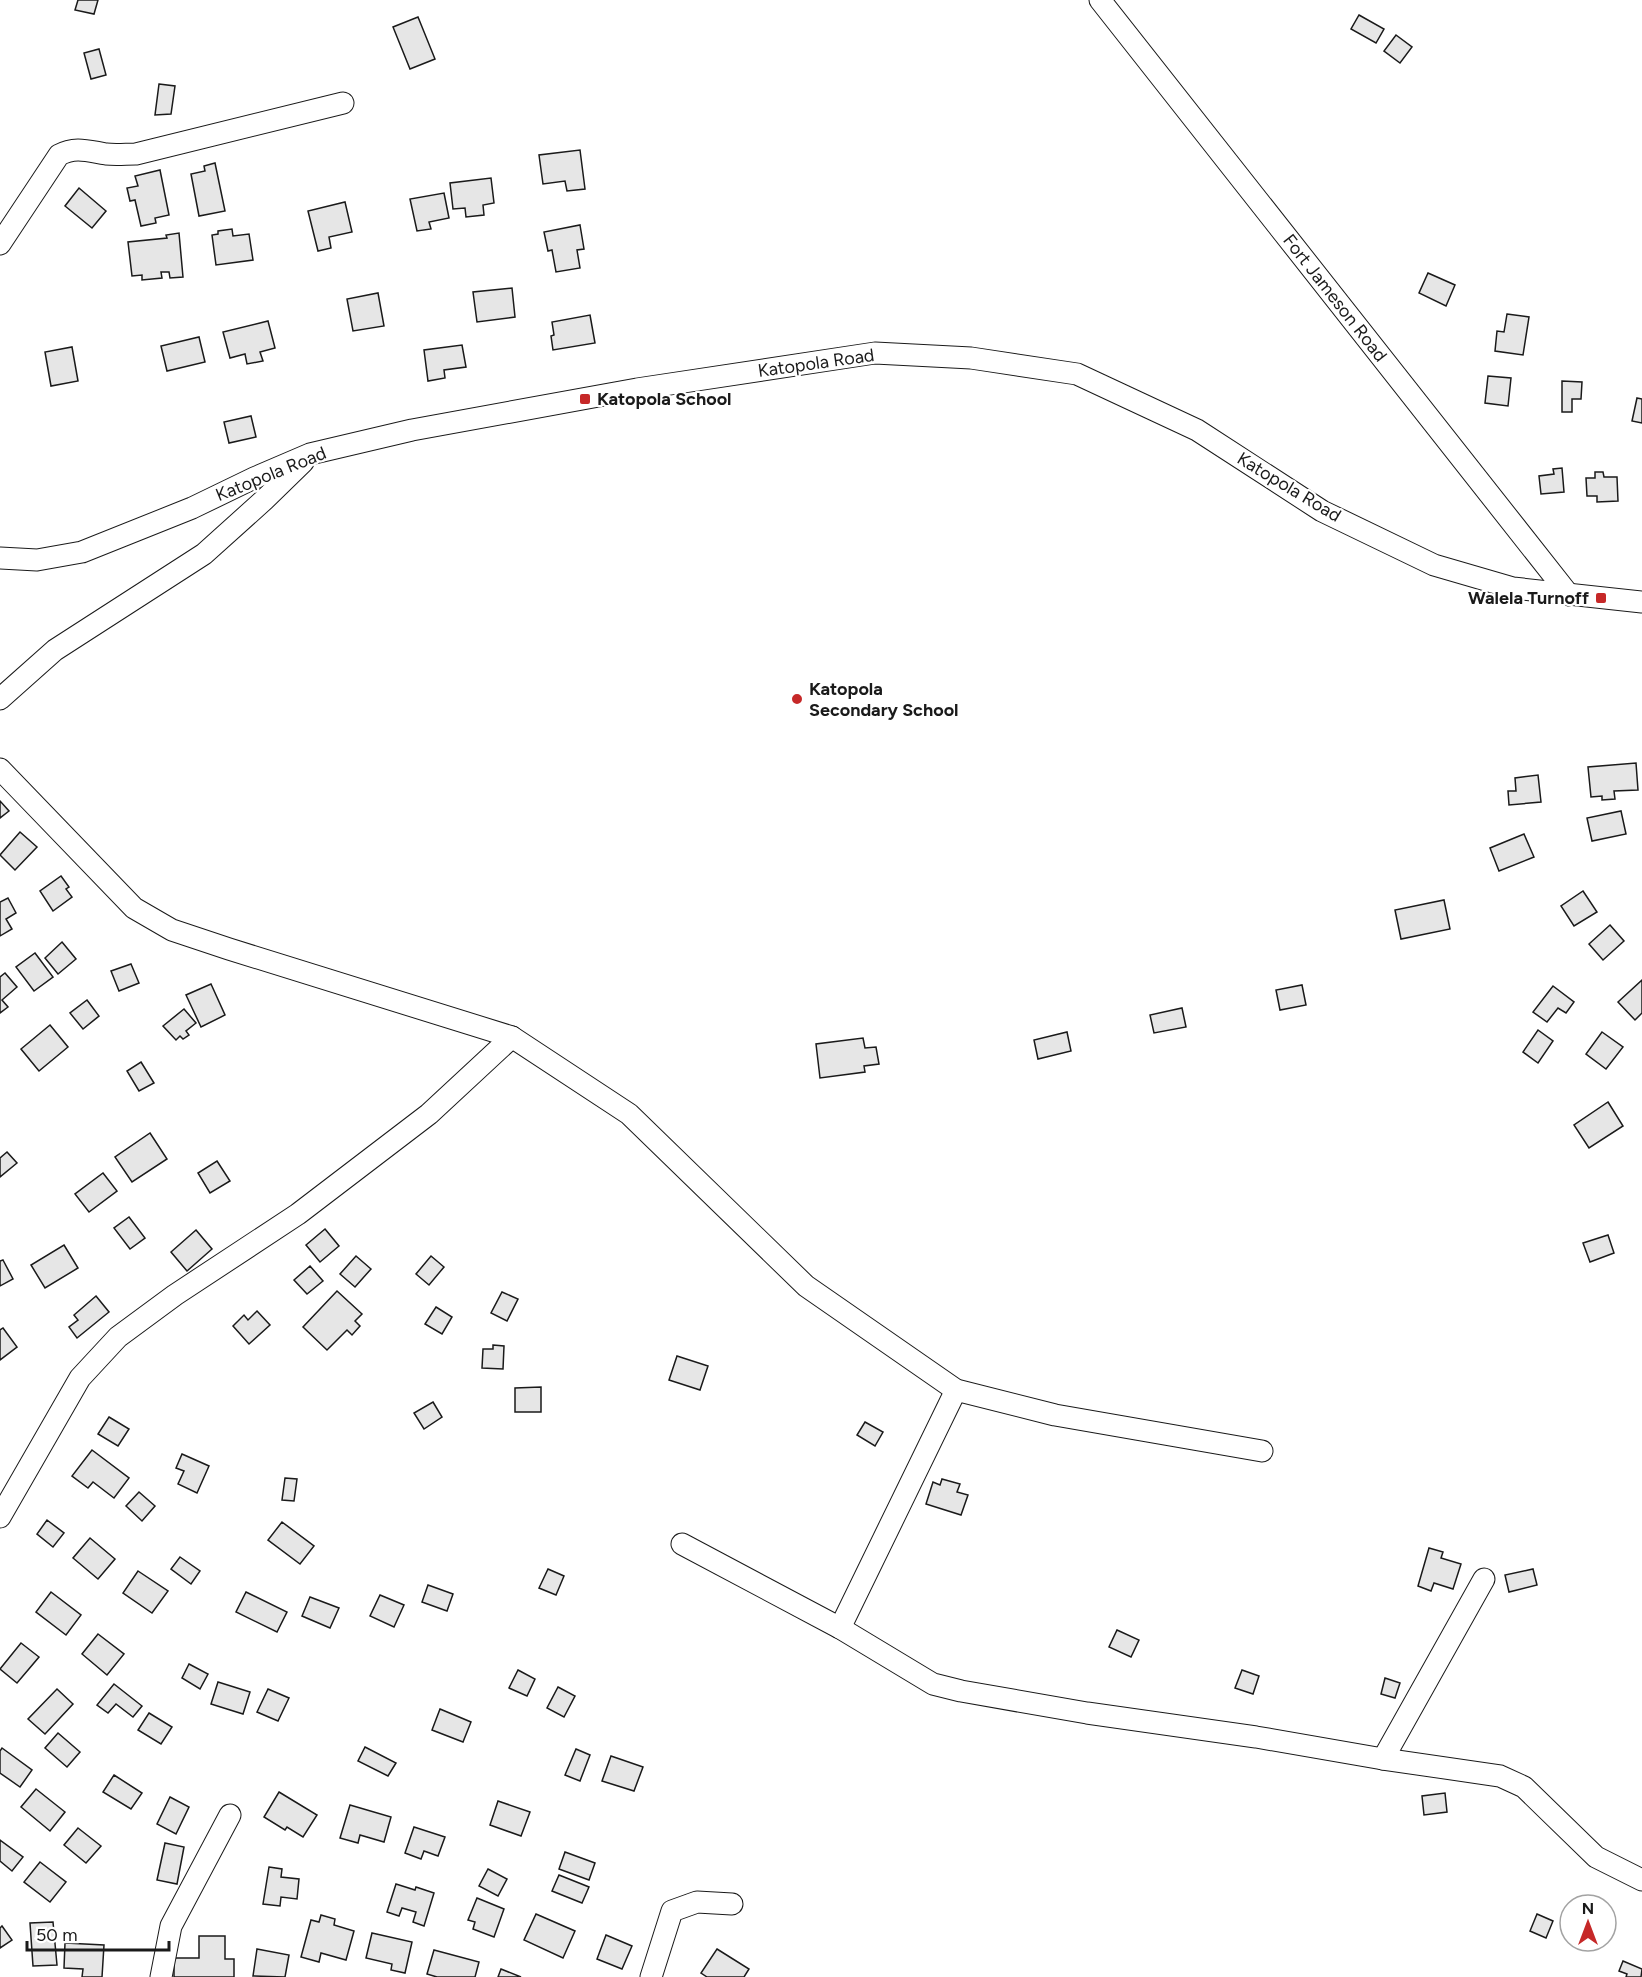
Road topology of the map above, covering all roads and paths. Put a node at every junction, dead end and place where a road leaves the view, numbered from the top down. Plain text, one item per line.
1 (1100, 0) edge
2 (343, 103) dead end
3 (0, 244) edge
4 (310, 454) junction
5 (0, 558) edge
6 (1569, 595) junction
7 (1642, 602) edge
8 (0, 699) edge
9 (0, 769) edge
10 (512, 1037) junction
11 (956, 1390) junction
12 (1262, 1451) dead end
13 (0, 1517) edge
14 (682, 1544) dead end
15 (1484, 1579) dead end
16 (840, 1628) junction
17 (1383, 1759) junction
18 (230, 1815) dead end
19 (1642, 1880) edge
20 (732, 1904) dead end
21 (161, 1977) edge
22 (651, 1977) edge

1 - 6 street, Fort Jameson Road
2 - 3 street
4 - 5 street, Katopola Road
4 - 6 street, Katopola Road
4 - 8 street
6 - 7 street, Katopola Road
9 - 10 street
10 - 11 street
10 - 13 street
11 - 12 street
11 - 16 street
14 - 16 street
15 - 17 street
16 - 17 street
17 - 19 street
18 - 21 street
20 - 22 street

